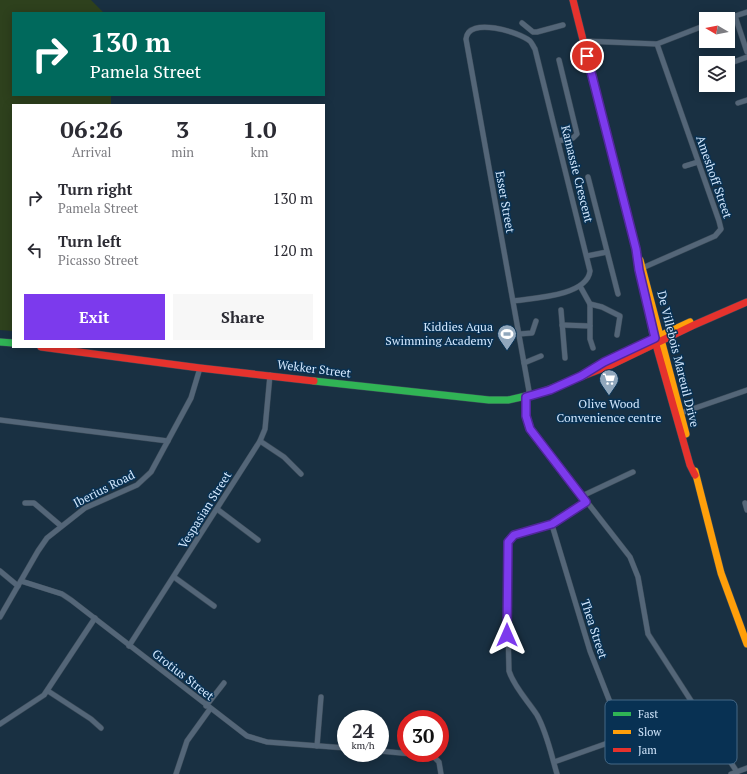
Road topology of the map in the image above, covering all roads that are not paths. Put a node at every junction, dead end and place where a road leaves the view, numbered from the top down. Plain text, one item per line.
1 (574, 0) edge
2 (747, 12) edge
3 (735, 16) joint
4 (522, 23) dead end
5 (563, 25) dead end
6 (699, 28) edge
7 (533, 32) junction
8 (529, 41) junction
9 (584, 41) junction
10 (657, 44) junction
11 (747, 52) edge
12 (747, 58) edge
13 (559, 60) dead end
14 (735, 62) edge
15 (747, 100) edge
16 (738, 103) dead end
17 (558, 141) junction
18 (698, 162) junction
19 (686, 166) dead end
20 (588, 177) dead end
21 (607, 252) junction
22 (587, 256) junction
23 (641, 269) junction
24 (580, 286) junction
25 (618, 294) dead end
26 (747, 298) edge
27 (513, 301) junction
28 (747, 302) edge
29 (590, 304) junction
30 (561, 310) dead end
31 (536, 321) dead end
32 (562, 324) junction
33 (590, 326) junction
34 (519, 334) junction
35 (618, 335) dead end
36 (658, 339) junction
37 (0, 342) edge
38 (12, 343) edge
39 (49, 348) edge
40 (593, 348) dead end
41 (541, 356) dead end
42 (565, 358) dead end
43 (524, 363) junction
44 (200, 368) junction
45 (270, 375) junction
46 (747, 390) edge
47 (526, 397) junction
48 (678, 414) junction
49 (0, 420) edge
50 (168, 441) junction
51 (260, 441) junction
52 (633, 472) dead end
53 (301, 474) dead end
54 (582, 496) junction
55 (586, 502) junction
56 (25, 503) dead end
57 (745, 503) dead end
58 (217, 509) junction
59 (747, 510) edge
60 (552, 524) junction
61 (61, 526) junction
62 (258, 540) dead end
63 (0, 571) edge
64 (174, 578) junction
65 (20, 583) junction
66 (214, 606) dead end
67 (0, 617) edge
68 (95, 618) junction
69 (747, 644) edge
70 (129, 646) junction
71 (224, 684) dead end
72 (48, 691) junction
73 (322, 699) dead end
74 (609, 700) edge
75 (691, 700) edge
76 (208, 708) junction
77 (0, 724) edge
78 (101, 728) dead end
79 (605, 745) edge
80 (318, 746) junction
81 (337, 747) edge
82 (389, 752) edge
83 (554, 762) junction
84 (732, 764) edge
85 (747, 768) edge
86 (441, 771) edge
87 (737, 772) junction
88 (176, 774) edge
89 (557, 774) edge
90 (731, 774) edge

1 - 9 street, De Villebois Mareuil Drive
2 - 3 street
3 - 11 street
4 - 7 street
5 - 7 street
6 - 10 street
7 - 8 street
8 - 17 street, Kamassie Crescent
8 - 27 street, Esser Street
9 - 10 street
9 - 23 street, De Villebois Mareuil Drive
10 - 18 street, Ameshoff Street
12 - 14 street
13 - 17 street
15 - 16 street
17 - 22 street, Kamassie Crescent
18 - 19 street
18 - 23 street, Ameshoff Street
20 - 21 street
21 - 22 street
21 - 25 street
22 - 24 street, Kamassie Crescent
23 - 36 street, De Villebois Mareuil Drive
24 - 27 street
24 - 29 street
26 - 36 street, Wekker Street
27 - 34 street, Esser Street
28 - 36 street, Wekker Street
29 - 33 street
29 - 35 street
30 - 32 street
31 - 34 street
32 - 33 street
32 - 42 street
33 - 40 street
34 - 43 street, Esser Street
36 - 47 street, Wekker Street
36 - 48 street, De Villebois Mareuil Drive
37 - 38 street
39 - 44 street, Wekker Street
41 - 43 street
43 - 47 street, Esser Street
44 - 45 street, Wekker Street
44 - 50 street, Iberius Road
45 - 47 street, Wekker Street
45 - 51 street, Vespasian Street
46 - 48 street
47 - 54 street, Esser Street
48 - 69 street, De Villebois Mareuil Drive
49 - 50 street
50 - 61 street, Iberius Road
51 - 53 street
51 - 58 street, Vespasian Street
52 - 54 street
54 - 55 street, Esser Street
55 - 60 street
55 - 75 street, Esser Street
56 - 61 street
57 - 59 street
58 - 62 street
58 - 64 street, Vespasian Street
60 - 74 street, Thea Street
60 - 83 street
61 - 65 street, Iberius Road
63 - 65 street
64 - 66 street
64 - 70 street, Vespasian Street
65 - 67 street, Iberius Road
65 - 68 street, Grotius Street
68 - 70 street, Grotius Street
68 - 72 street
70 - 76 street, Grotius Street
71 - 76 street
72 - 77 street
72 - 78 street
73 - 80 street
76 - 80 street, Grotius Street
76 - 88 street
79 - 83 street
80 - 81 street, Grotius Street
82 - 86 street
83 - 89 street
84 - 87 street, Esser Street
85 - 87 street
87 - 90 street

